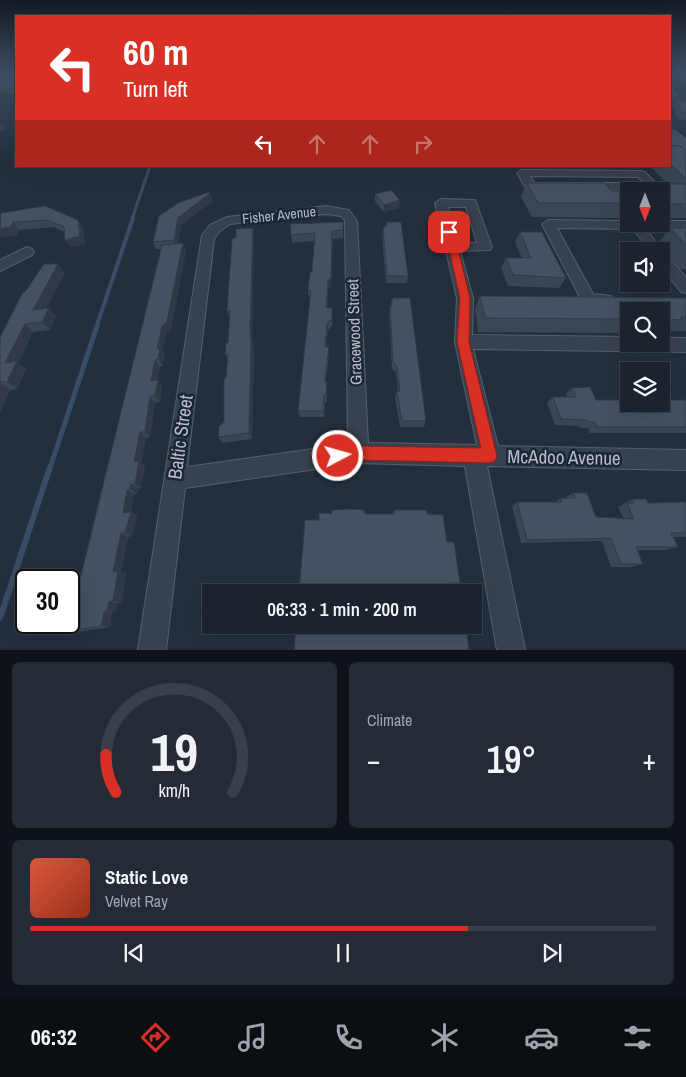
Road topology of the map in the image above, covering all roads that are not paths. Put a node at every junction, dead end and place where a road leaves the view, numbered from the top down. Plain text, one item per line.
1 (671, 135) edge
2 (686, 148) edge
3 (562, 173) junction
4 (616, 174) junction
5 (622, 182) edge
6 (648, 182) edge
7 (570, 186) junction
8 (605, 187) junction
9 (620, 187) edge
10 (617, 201) edge
11 (345, 213) joint
12 (215, 228) joint
13 (620, 228) edge
14 (642, 232) edge
15 (650, 242) edge
16 (453, 247) dead end
17 (27, 252) dead end
18 (0, 266) edge
19 (670, 268) edge
20 (686, 288) edge
21 (465, 298) junction
22 (484, 299) edge
23 (569, 299) edge
24 (588, 300) junction
25 (618, 300) edge
26 (463, 342) junction
27 (686, 345) edge
28 (358, 453) junction
29 (482, 456) junction
30 (686, 460) edge
31 (174, 479) junction
32 (152, 650) edge
33 (512, 650) edge

1 - 2 main road
3 - 4 street
3 - 7 street
3 - 7 street
4 - 5 street
4 - 6 street
7 - 8 street
8 - 9 street
8 - 10 street
11 - 12 street, Fisher Avenue
11 - 28 street, Gracewood Street
12 - 31 street, Baltic Street
13 - 24 street
14 - 15 street
16 - 21 street
17 - 18 street
19 - 20 street
21 - 22 street
21 - 26 street
23 - 24 street
24 - 25 street
26 - 27 street
26 - 29 street
28 - 29 street, McAdoo Avenue
28 - 31 street, McAdoo Avenue
29 - 30 street, McAdoo Avenue
29 - 33 street
31 - 32 street, Baltic Street

